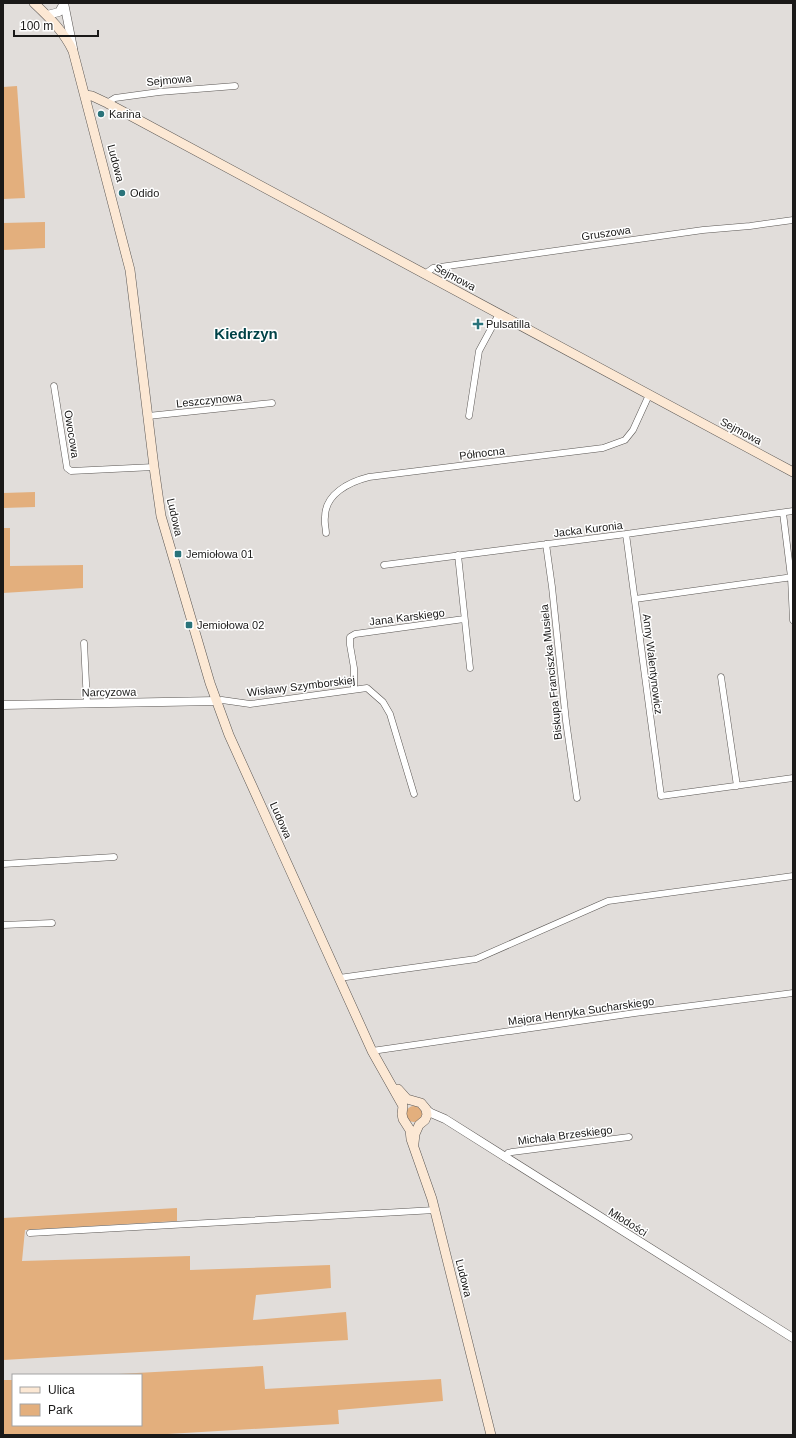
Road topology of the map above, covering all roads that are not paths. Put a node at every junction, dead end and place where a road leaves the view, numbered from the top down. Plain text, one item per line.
1 (34, 3) edge
2 (64, 3) edge
3 (47, 15) junction
4 (66, 18) junction
5 (57, 25) junction
6 (73, 51) junction
7 (235, 86) dead end
8 (85, 95) junction
9 (107, 103) junction
10 (793, 220) edge
11 (425, 274) junction
12 (499, 314) junction
13 (54, 386) dead end
14 (649, 395) junction
15 (272, 403) dead end
16 (148, 416) junction
17 (469, 416) dead end
18 (154, 467) junction
19 (793, 472) edge
20 (793, 511) edge
21 (783, 513) junction
22 (326, 533) dead end
23 (626, 534) junction
24 (546, 544) junction
25 (458, 555) junction
26 (384, 565) dead end
27 (792, 577) edge
28 (635, 599) junction
29 (464, 619) junction
30 (793, 620) edge
31 (84, 643) dead end
32 (470, 668) dead end
33 (721, 677) dead end
34 (354, 689) junction
35 (216, 701) junction
36 (87, 703) junction
37 (3, 705) edge
38 (793, 778) edge
39 (737, 786) junction
40 (414, 794) dead end
41 (577, 798) dead end
42 (114, 857) dead end
43 (3, 864) edge
44 (793, 876) edge
45 (52, 923) dead end
46 (3, 925) edge
47 (339, 978) junction
48 (793, 993) edge
49 (372, 1050) junction
50 (385, 1074) junction
51 (414, 1102) junction
52 (403, 1108) junction
53 (426, 1109) junction
54 (422, 1123) junction
55 (407, 1124) junction
56 (452, 1124) junction
57 (630, 1137) dead end
58 (414, 1146) junction
59 (504, 1157) junction
60 (435, 1210) junction
61 (30, 1233) dead end
62 (793, 1338) edge
63 (490, 1435) edge

1 - 3 main road, Ludowa
2 - 3 street
2 - 4 street
2 - 5 street
3 - 5 main road, Ludowa
4 - 5 street
4 - 6 street
5 - 6 main road, Ludowa
6 - 8 main road, Ludowa
7 - 9 street, Sejmowa
8 - 9 main road, Sejmowa
8 - 16 main road, Ludowa
9 - 11 main road, Sejmowa
10 - 11 street, Gruszowa
11 - 12 main road, Sejmowa
12 - 14 main road, Sejmowa
12 - 17 street
13 - 18 street, Owocowa
14 - 19 main road, Sejmowa
14 - 22 street, Północna
15 - 16 street, Leszczynowa
16 - 18 main road, Ludowa
18 - 35 main road, Ludowa
20 - 21 street, Jacka Kuronia
21 - 23 street, Jacka Kuronia
21 - 27 street
23 - 24 street, Jacka Kuronia
23 - 28 street, Anny Walentynowicz
24 - 25 street, Jacka Kuronia
24 - 41 street, Biskupa Franciszka Musiela
25 - 26 street, Jacka Kuronia
25 - 29 street
27 - 28 street
27 - 30 street
28 - 39 street, Anny Walentynowicz
29 - 32 street
29 - 34 street, Jana Karskiego
31 - 36 street
33 - 39 street
34 - 35 street, Wisławy Szymborskiej
34 - 40 street, Wisławy Szymborskiej
35 - 36 street, Narcyzowa
35 - 47 main road, Ludowa
36 - 37 street, Narcyzowa
38 - 39 street
42 - 43 street
44 - 47 street
45 - 46 street
47 - 49 main road, Ludowa
48 - 49 street, Majora Henryka Sucharskiego
49 - 50 main road, Ludowa
50 - 51 main road, Ludowa
50 - 52 main road, Ludowa
51 - 52 main road
51 - 53 main road, Ludowa
52 - 55 main road, Ludowa
53 - 54 main road
53 - 56 street, Młodości
54 - 55 main road
54 - 56 street, Młodości
54 - 58 main road
55 - 58 main road, Ludowa
56 - 59 street, Młodości
57 - 59 street, Michała Brzeskiego
58 - 60 main road, Ludowa
59 - 62 street, Młodości
60 - 61 street
60 - 63 main road, Ludowa

